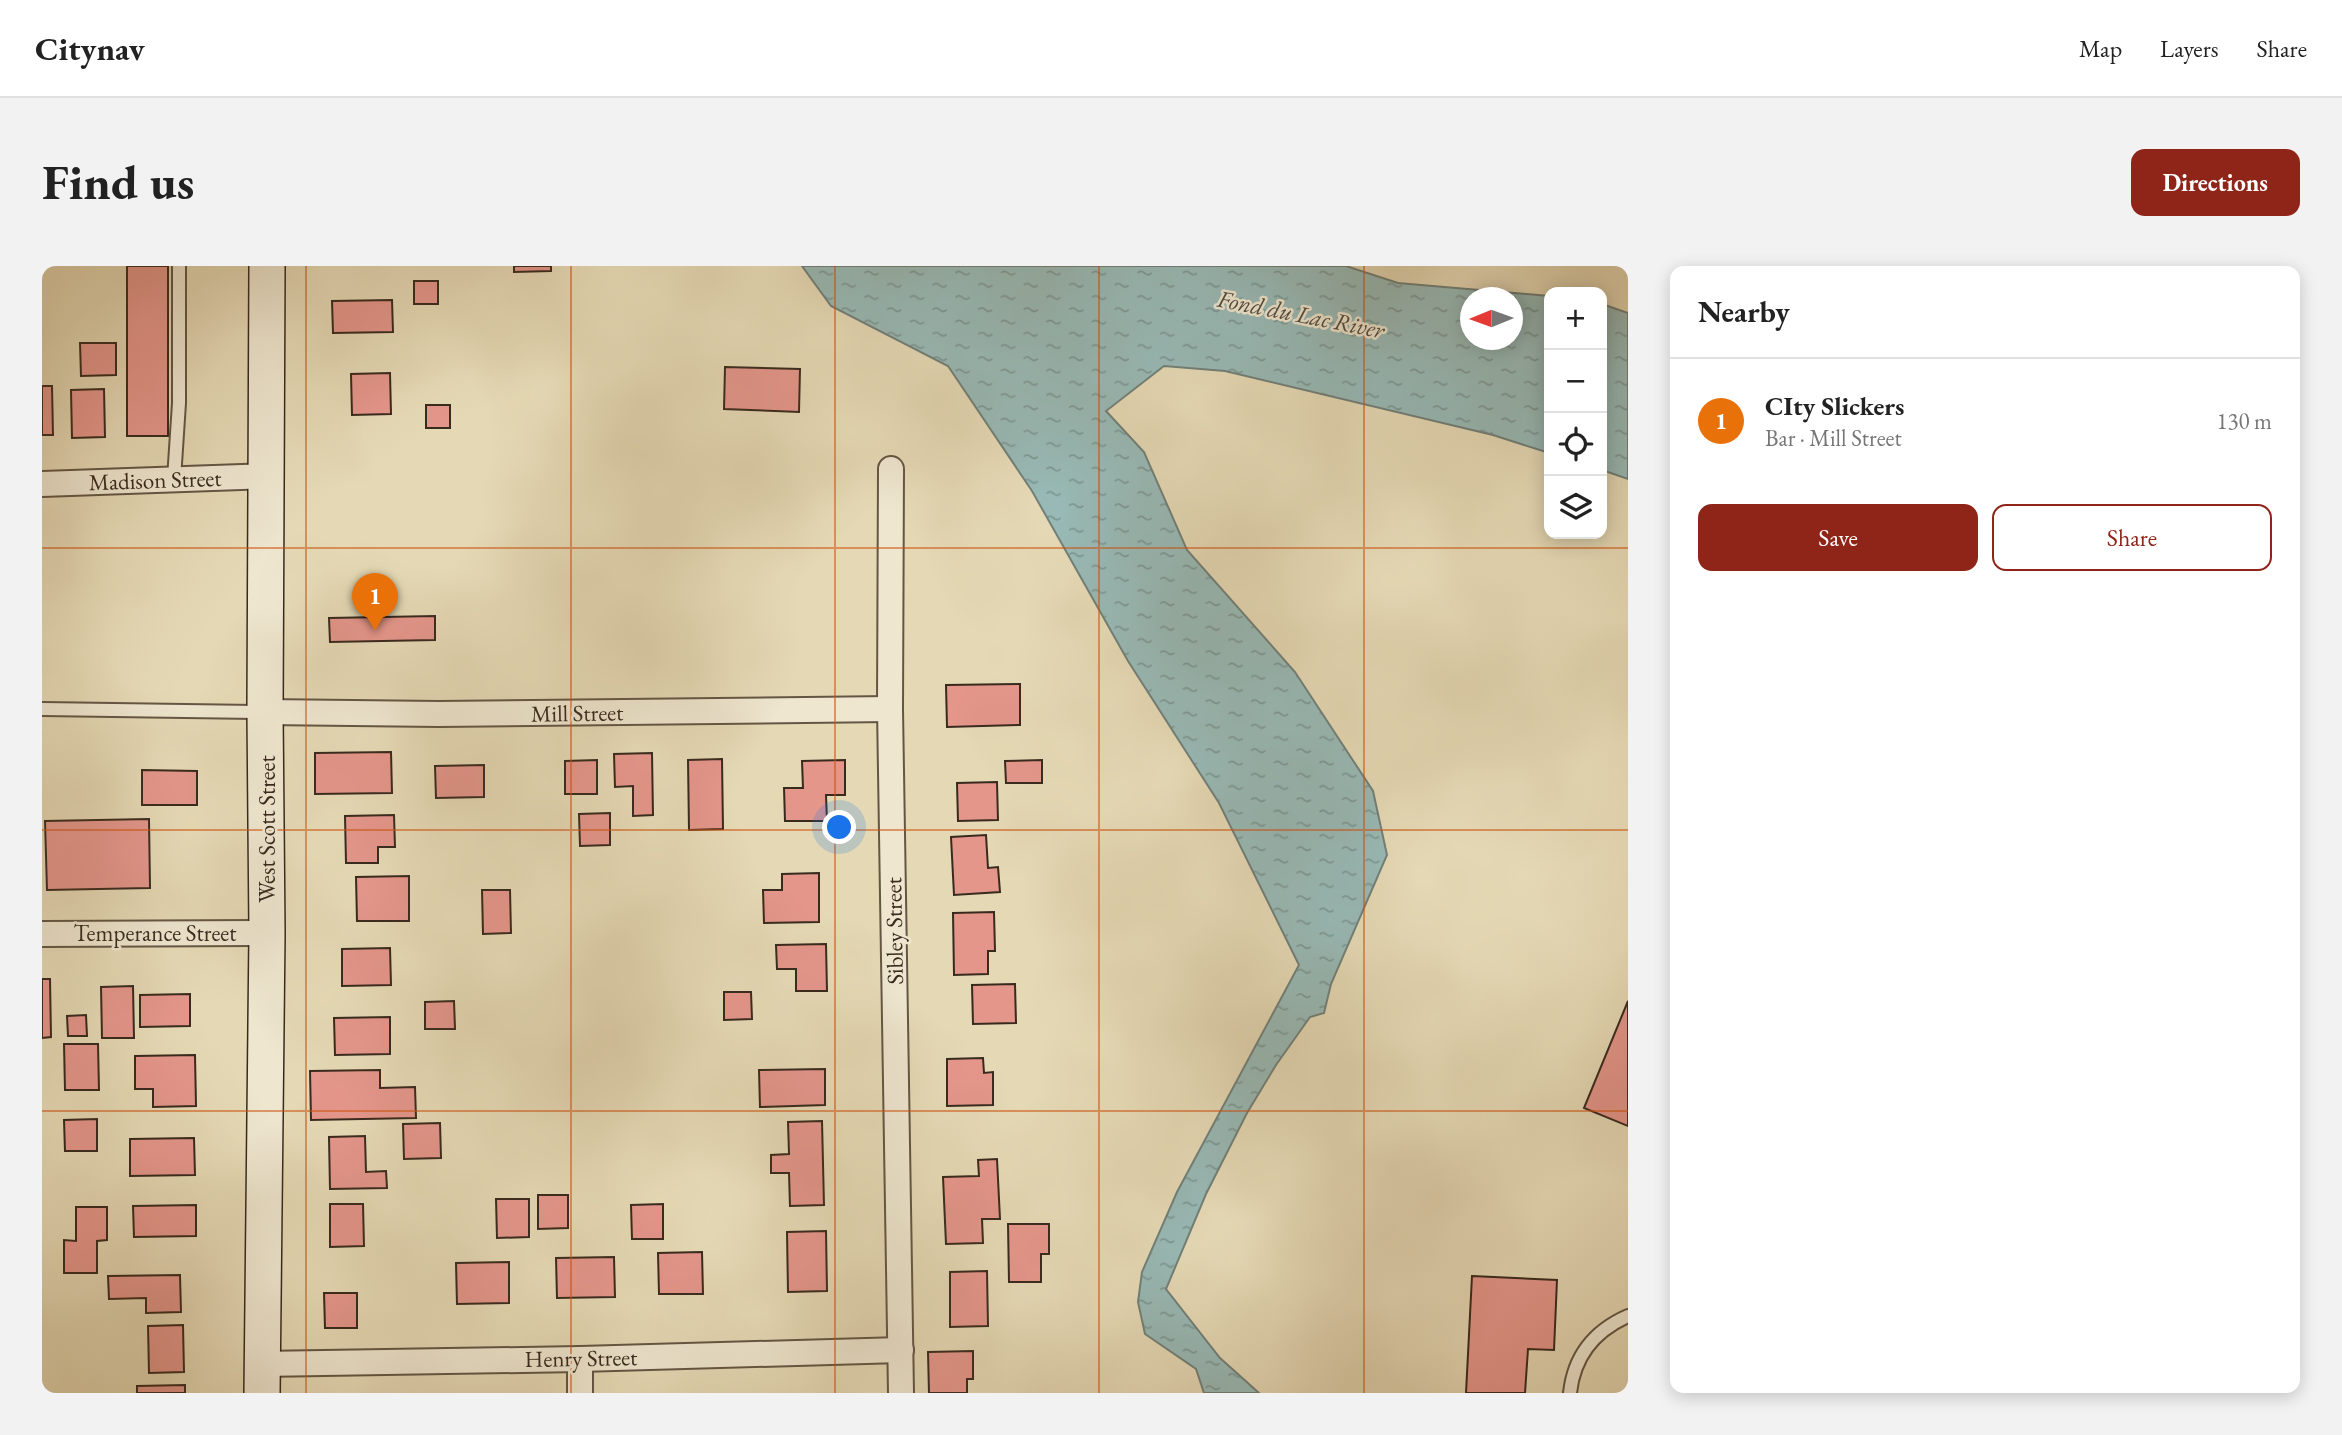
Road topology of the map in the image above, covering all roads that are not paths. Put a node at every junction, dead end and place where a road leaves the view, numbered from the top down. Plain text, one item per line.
1 (179, 266) edge
2 (267, 266) edge
3 (891, 469) dead end
4 (268, 475) junction
5 (174, 479) junction
6 (42, 484) edge
7 (42, 709) edge
8 (890, 709) junction
9 (265, 712) junction
10 (267, 933) junction
11 (42, 934) edge
12 (1628, 1316) edge
13 (901, 1350) junction
14 (580, 1359) junction
15 (261, 1379) edge
16 (580, 1393) edge
17 (901, 1393) edge
18 (1570, 1393) edge

1 - 5 lane
2 - 4 main road, West Scott Street
3 - 8 street, Sibley Street
4 - 5 street, Madison Street
4 - 9 main road, West Scott Street
5 - 6 street, Madison Street
7 - 9 lane
8 - 9 street, Mill Street
8 - 13 street, Sibley Street
9 - 10 main road, West Scott Street
10 - 11 street, Temperance Street
10 - 15 main road, West Scott Street
12 - 18 lane
13 - 14 street, Henry Street
13 - 17 street, Sibley Street
14 - 15 street, Henry Street
14 - 16 street

